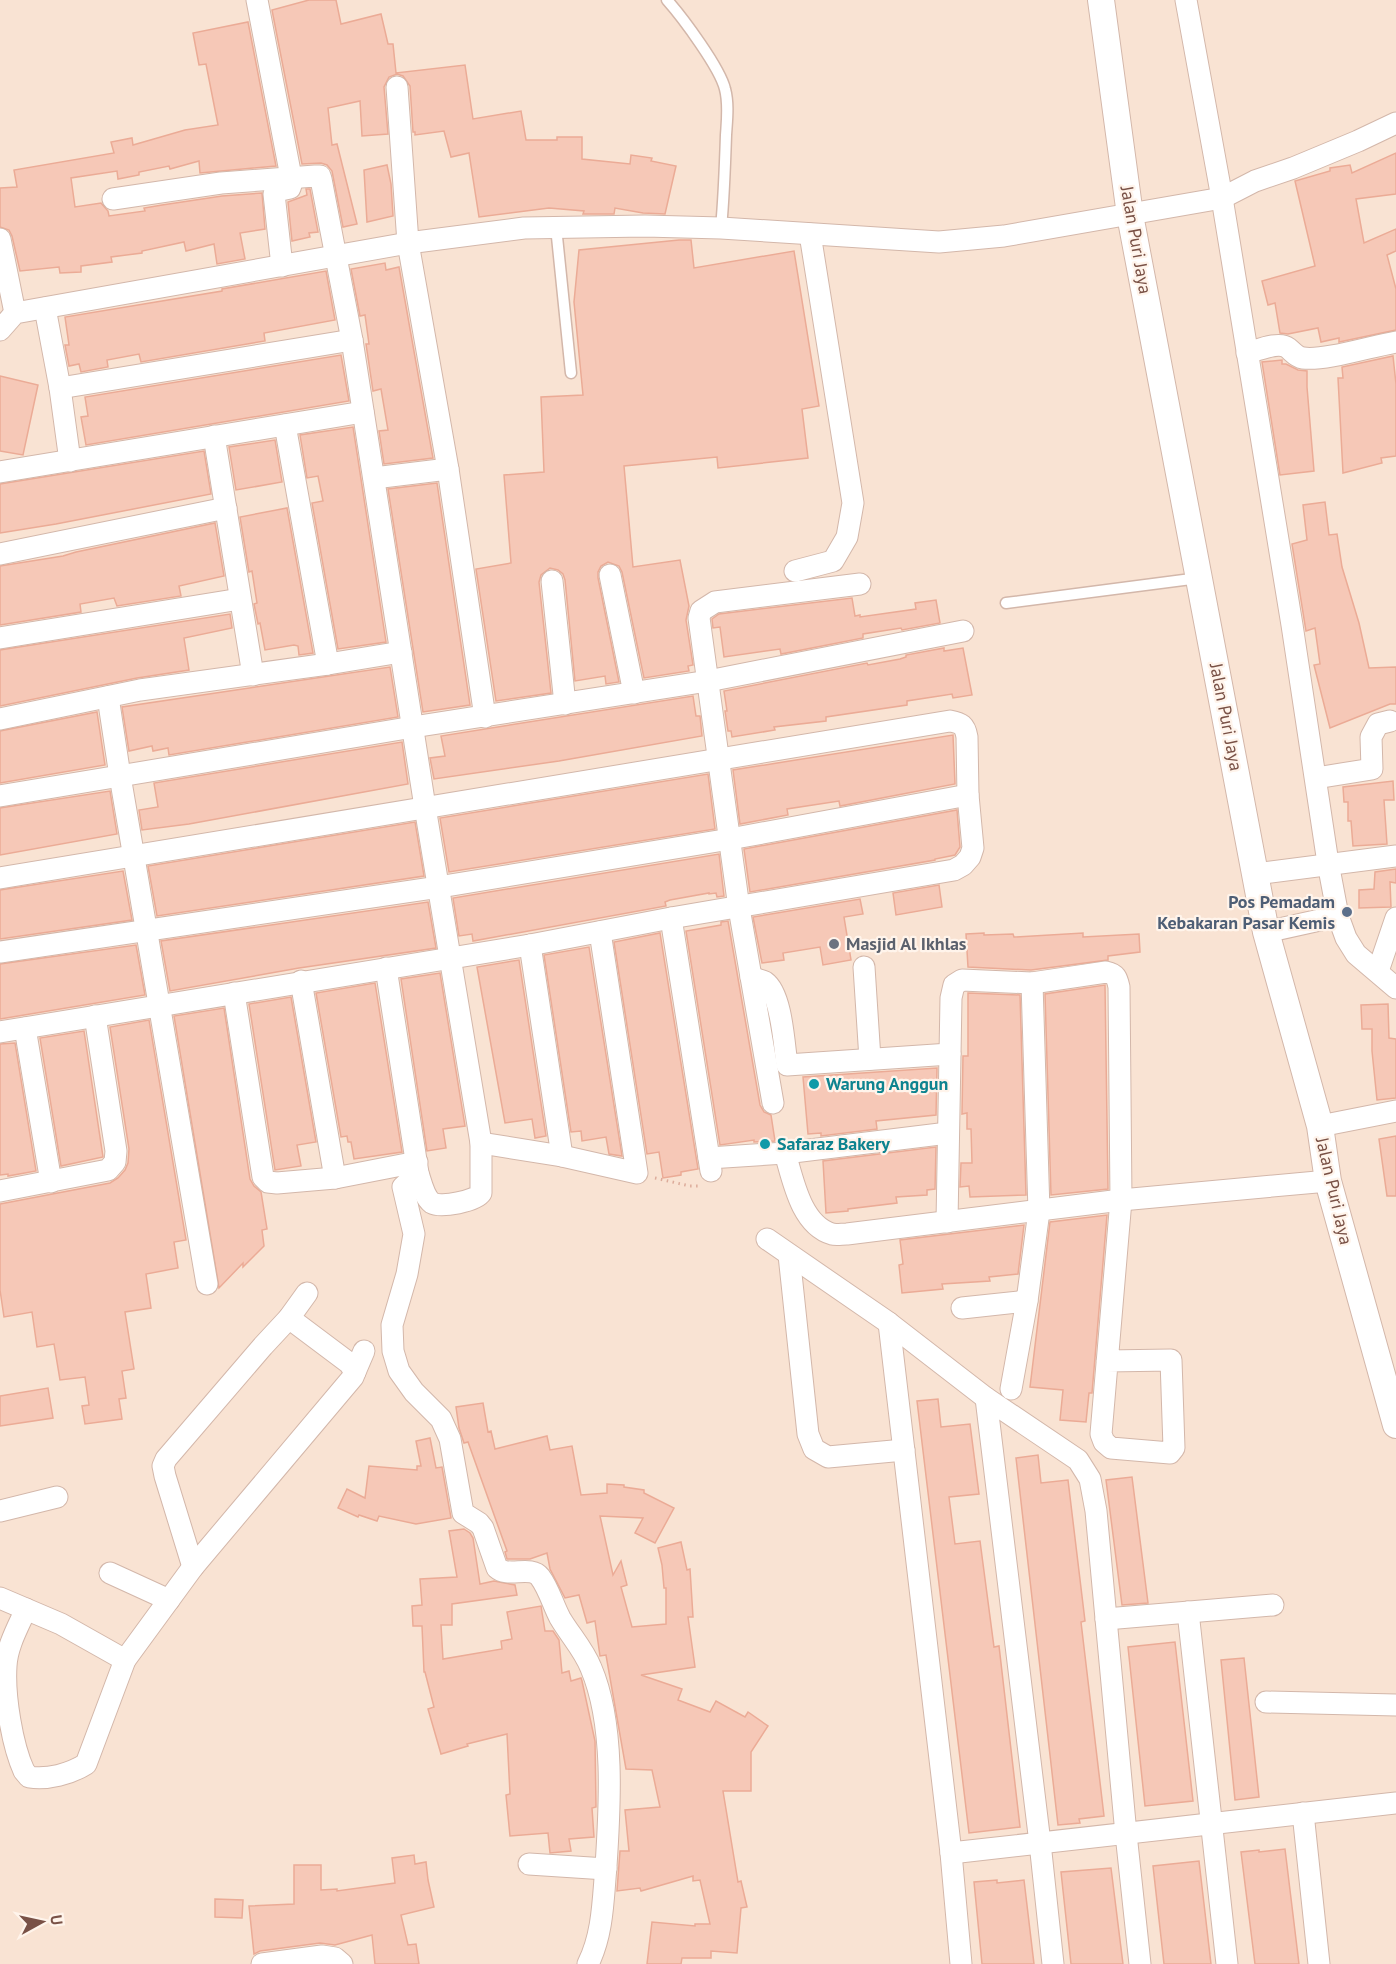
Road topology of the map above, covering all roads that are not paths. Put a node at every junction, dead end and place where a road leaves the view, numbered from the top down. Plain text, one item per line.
1 (257, 0) edge
2 (667, 0) edge
3 (1101, 0) edge
4 (1186, 0) edge
5 (397, 87) dead end
6 (1396, 123) edge
7 (291, 178) junction
8 (113, 199) dead end
9 (1217, 200) junction
10 (1140, 213) junction
11 (556, 227) junction
12 (721, 228) junction
13 (810, 234) junction
14 (0, 238) edge
15 (408, 243) junction
16 (337, 256) junction
17 (282, 266) junction
18 (45, 308) junction
19 (15, 313) junction
20 (0, 330) edge
21 (352, 340) junction
22 (1396, 342) edge
23 (1247, 353) junction
24 (571, 373) dead end
25 (60, 388) junction
26 (363, 412) junction
27 (285, 425) junction
28 (214, 436) junction
29 (70, 461) junction
30 (448, 469) junction
31 (0, 472) edge
32 (374, 478) junction
33 (226, 508) junction
34 (0, 554) edge
35 (795, 571) dead end
36 (610, 575) dead end
37 (1200, 578) junction
38 (552, 581) dead end
39 (860, 584) dead end
40 (240, 599) junction
41 (1006, 603) dead end
42 (963, 631) dead end
43 (0, 638) edge
44 (401, 652) junction
45 (328, 664) junction
46 (253, 675) junction
47 (708, 681) junction
48 (634, 693) junction
49 (108, 697) junction
50 (565, 704) junction
51 (485, 717) junction
52 (0, 719) edge
53 (1390, 721) dead end
54 (413, 727) junction
55 (719, 760) junction
56 (120, 776) junction
57 (1316, 778) junction
58 (968, 795) junction
59 (0, 796) edge
60 (425, 807) junction
61 (730, 839) junction
62 (135, 855) junction
63 (1396, 856) edge
64 (1328, 863) junction
65 (1255, 874) junction
66 (0, 878) edge
67 (439, 886) junction
68 (739, 908) junction
69 (1335, 917) junction
70 (671, 918) junction
71 (1396, 918) edge
72 (1275, 929) junction
73 (147, 930) junction
74 (600, 932) junction
75 (530, 945) junction
76 (0, 952) edge
77 (452, 958) junction
78 (864, 967) dead end
79 (386, 968) junction
80 (1378, 971) junction
81 (752, 977) junction
82 (301, 981) junction
83 (1032, 983) junction
84 (1396, 988) edge
85 (234, 993) junction
86 (159, 1005) junction
87 (95, 1016) junction
88 (25, 1028) junction
89 (0, 1032) edge
90 (950, 1053) junction
91 (870, 1059) junction
92 (773, 1103) dead end
93 (1396, 1111) edge
94 (1330, 1124) junction
95 (948, 1133) junction
96 (481, 1143) junction
97 (785, 1153) junction
98 (562, 1156) junction
99 (335, 1178) junction
100 (421, 1179) junction
101 (1328, 1181) junction
102 (51, 1182) junction
103 (0, 1191) edge
104 (1121, 1200) junction
105 (1039, 1211) junction
106 (947, 1222) junction
107 (767, 1239) dead end
108 (789, 1255) junction
109 (207, 1284) dead end
110 (308, 1293) dead end
111 (1027, 1301) junction
112 (962, 1308) dead end
113 (289, 1318) junction
114 (889, 1323) junction
115 (364, 1351) dead end
116 (1107, 1361) junction
117 (355, 1372) junction
118 (1011, 1389) dead end
119 (986, 1398) junction
120 (1396, 1425) edge
121 (904, 1450) junction
122 (57, 1497) dead end
123 (0, 1511) edge
124 (193, 1567) junction
125 (110, 1574) dead end
126 (0, 1598) edge
127 (169, 1600) junction
128 (1273, 1605) dead end
129 (26, 1609) junction
130 (1188, 1612) junction
131 (1106, 1619) junction
132 (125, 1660) junction
133 (1266, 1702) dead end
134 (1396, 1705) edge
135 (1396, 1803) edge
136 (1303, 1813) junction
137 (1211, 1824) junction
138 (1126, 1834) junction
139 (1041, 1843) junction
140 (951, 1853) junction
141 (529, 1864) dead end
142 (606, 1869) junction
143 (262, 1964) edge
144 (342, 1964) edge
145 (588, 1964) edge
146 (961, 1964) edge
147 (1053, 1964) edge
148 (1140, 1964) edge
149 (1227, 1964) edge
150 (1319, 1964) edge

1 - 7 street
2 - 12 lane
3 - 10 street, Jalan Puri Jaya
4 - 9 street
5 - 15 street
6 - 9 street
7 - 8 street
7 - 16 street
7 - 17 street
9 - 10 street
9 - 23 street
10 - 13 street
10 - 37 street, Jalan Puri Jaya
11 - 12 street
11 - 15 street
11 - 24 lane
12 - 13 street
13 - 35 street
14 - 19 street
15 - 16 street
15 - 30 street
16 - 17 street
16 - 21 street
17 - 18 street
18 - 19 street
18 - 25 street
19 - 20 street
21 - 25 street
21 - 26 street
22 - 23 street
23 - 57 street
25 - 29 street
26 - 27 street
26 - 32 street
27 - 28 street
27 - 45 street
28 - 29 street
28 - 33 street
29 - 31 street
30 - 32 street
30 - 51 street
32 - 44 street
33 - 34 street
33 - 40 street
36 - 48 street
37 - 41 lane
37 - 65 street, Jalan Puri Jaya
38 - 50 street
39 - 47 street
40 - 43 street
40 - 46 street
42 - 47 street
44 - 45 street
44 - 54 street
45 - 46 street
46 - 49 street
47 - 48 street
47 - 55 street
48 - 50 street
49 - 52 street
49 - 56 street
50 - 51 street
51 - 54 street
53 - 57 street
54 - 56 street
54 - 60 street
55 - 58 street
55 - 60 street
55 - 61 street
56 - 59 street
56 - 62 street
57 - 64 street
58 - 61 street
58 - 68 street
60 - 62 street
60 - 67 street
61 - 67 street
61 - 68 street
62 - 66 street
62 - 73 street
63 - 64 street
64 - 65 street
64 - 69 street
65 - 72 street, Jalan Puri Jaya
67 - 73 street
67 - 77 street
68 - 70 street
68 - 81 street
69 - 72 street
69 - 80 street
70 - 74 street
70 - 97 street
71 - 80 street
72 - 94 street, Jalan Puri Jaya
73 - 76 street
73 - 86 street
74 - 75 street
74 - 98 street
75 - 77 street
75 - 98 street
77 - 79 street
77 - 96 street
78 - 91 street
79 - 82 street
79 - 100 street
80 - 84 street
81 - 91 street
81 - 92 street
82 - 85 street
82 - 99 street
83 - 90 street
83 - 104 street
83 - 105 street
85 - 86 street
85 - 99 street
86 - 87 street
86 - 109 street
87 - 88 street
87 - 102 street
88 - 89 street
88 - 102 street
90 - 91 street
90 - 95 street
93 - 94 street
94 - 101 street, Jalan Puri Jaya
95 - 97 street
95 - 106 street
96 - 98 street
96 - 100 street
97 - 106 street
99 - 100 street
100 - 142 street
101 - 104 street
101 - 120 street, Jalan Puri Jaya
102 - 103 street
104 - 105 street
104 - 116 street
105 - 106 street
105 - 111 street
107 - 108 street
108 - 114 street
108 - 121 street
110 - 113 street
111 - 112 street
111 - 118 street
113 - 117 street
113 - 124 street
114 - 119 street
114 - 121 street
115 - 117 street
116 - 116 street
117 - 124 street
119 - 131 street
119 - 139 street
121 - 140 street
122 - 123 street
124 - 127 street
125 - 127 street
126 - 129 street
127 - 132 street
128 - 130 street
129 - 132 street
129 - 132 street
130 - 131 street
130 - 137 street
131 - 138 street
133 - 134 street
135 - 136 street
136 - 137 street
136 - 150 street
137 - 138 street
137 - 149 street
138 - 139 street
138 - 148 street
139 - 140 street
139 - 147 street
140 - 146 street
141 - 142 street
142 - 145 street
143 - 144 street

